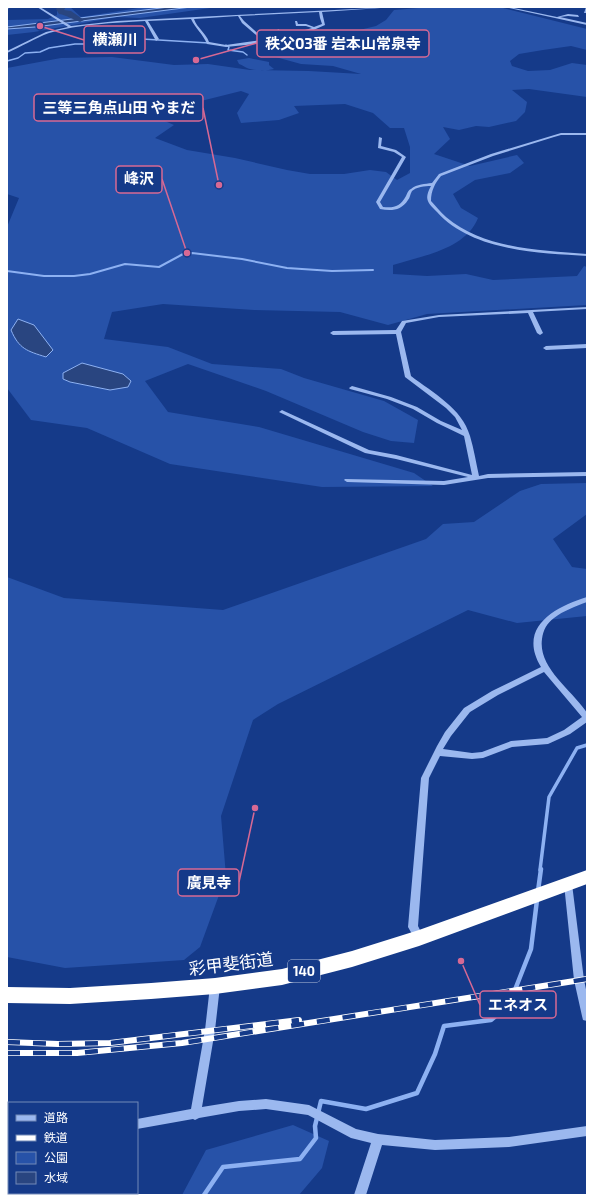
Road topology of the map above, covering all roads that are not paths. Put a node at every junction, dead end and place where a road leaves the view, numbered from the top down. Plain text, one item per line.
1 (10, 7) edge
2 (38, 7) edge
3 (394, 7) edge
4 (505, 7) edge
5 (7, 8) edge
6 (587, 8) edge
7 (320, 11) junction
8 (585, 12) dead end
9 (238, 15) junction
10 (542, 15) junction
11 (578, 16) dead end
12 (192, 18) junction
13 (146, 21) junction
14 (296, 22) dead end
15 (587, 24) edge
16 (69, 26) junction
17 (314, 28) junction
18 (278, 30) dead end
19 (287, 36) junction
20 (156, 40) dead end
21 (265, 41) junction
22 (7, 52) edge
23 (587, 134) edge
24 (380, 138) dead end
25 (433, 184) junction
26 (587, 255) edge
27 (587, 308) edge
28 (530, 312) junction
29 (398, 332) junction
30 (333, 333) dead end
31 (540, 333) dead end
32 (587, 346) edge
33 (546, 348) dead end
34 (352, 388) dead end
35 (282, 412) dead end
36 (467, 435) junction
37 (587, 474) edge
38 (476, 477) junction
39 (347, 480) dead end
40 (587, 598) edge
41 (545, 668) junction
42 (587, 718) edge
43 (438, 752) junction
44 (587, 878) edge
45 (568, 884) junction
46 (419, 938) junction
47 (215, 986) junction
48 (7, 995) edge
49 (587, 1016) edge
50 (195, 1114) junction
51 (138, 1124) edge
52 (587, 1131) edge
53 (378, 1140) junction
54 (360, 1195) edge

1 - 5 street
2 - 16 street
3 - 7 street
4 - 10 street
6 - 8 street
7 - 9 street
7 - 17 street
9 - 12 street
9 - 21 street
10 - 11 street
10 - 15 street
12 - 13 street
12 - 21 street
13 - 16 street
13 - 20 street
14 - 17 street
16 - 22 street
17 - 19 street
18 - 19 street
19 - 21 street
23 - 25 street
24 - 25 street
25 - 26 street
27 - 28 street
28 - 29 street
28 - 31 street
29 - 30 street
29 - 36 street
32 - 33 street
34 - 36 street
35 - 38 street
36 - 38 street
37 - 38 street
38 - 39 street
40 - 41 street
41 - 42 street
41 - 43 street
42 - 43 street
43 - 46 street
44 - 45 highway, 彩甲斐街道 / 140
45 - 46 highway, 彩甲斐街道 / 140
45 - 49 street
46 - 47 highway, 彩甲斐街道 / 140
47 - 48 highway, 彩甲斐街道 / 140
47 - 50 street
50 - 51 street
50 - 53 street
52 - 53 street
53 - 54 street

